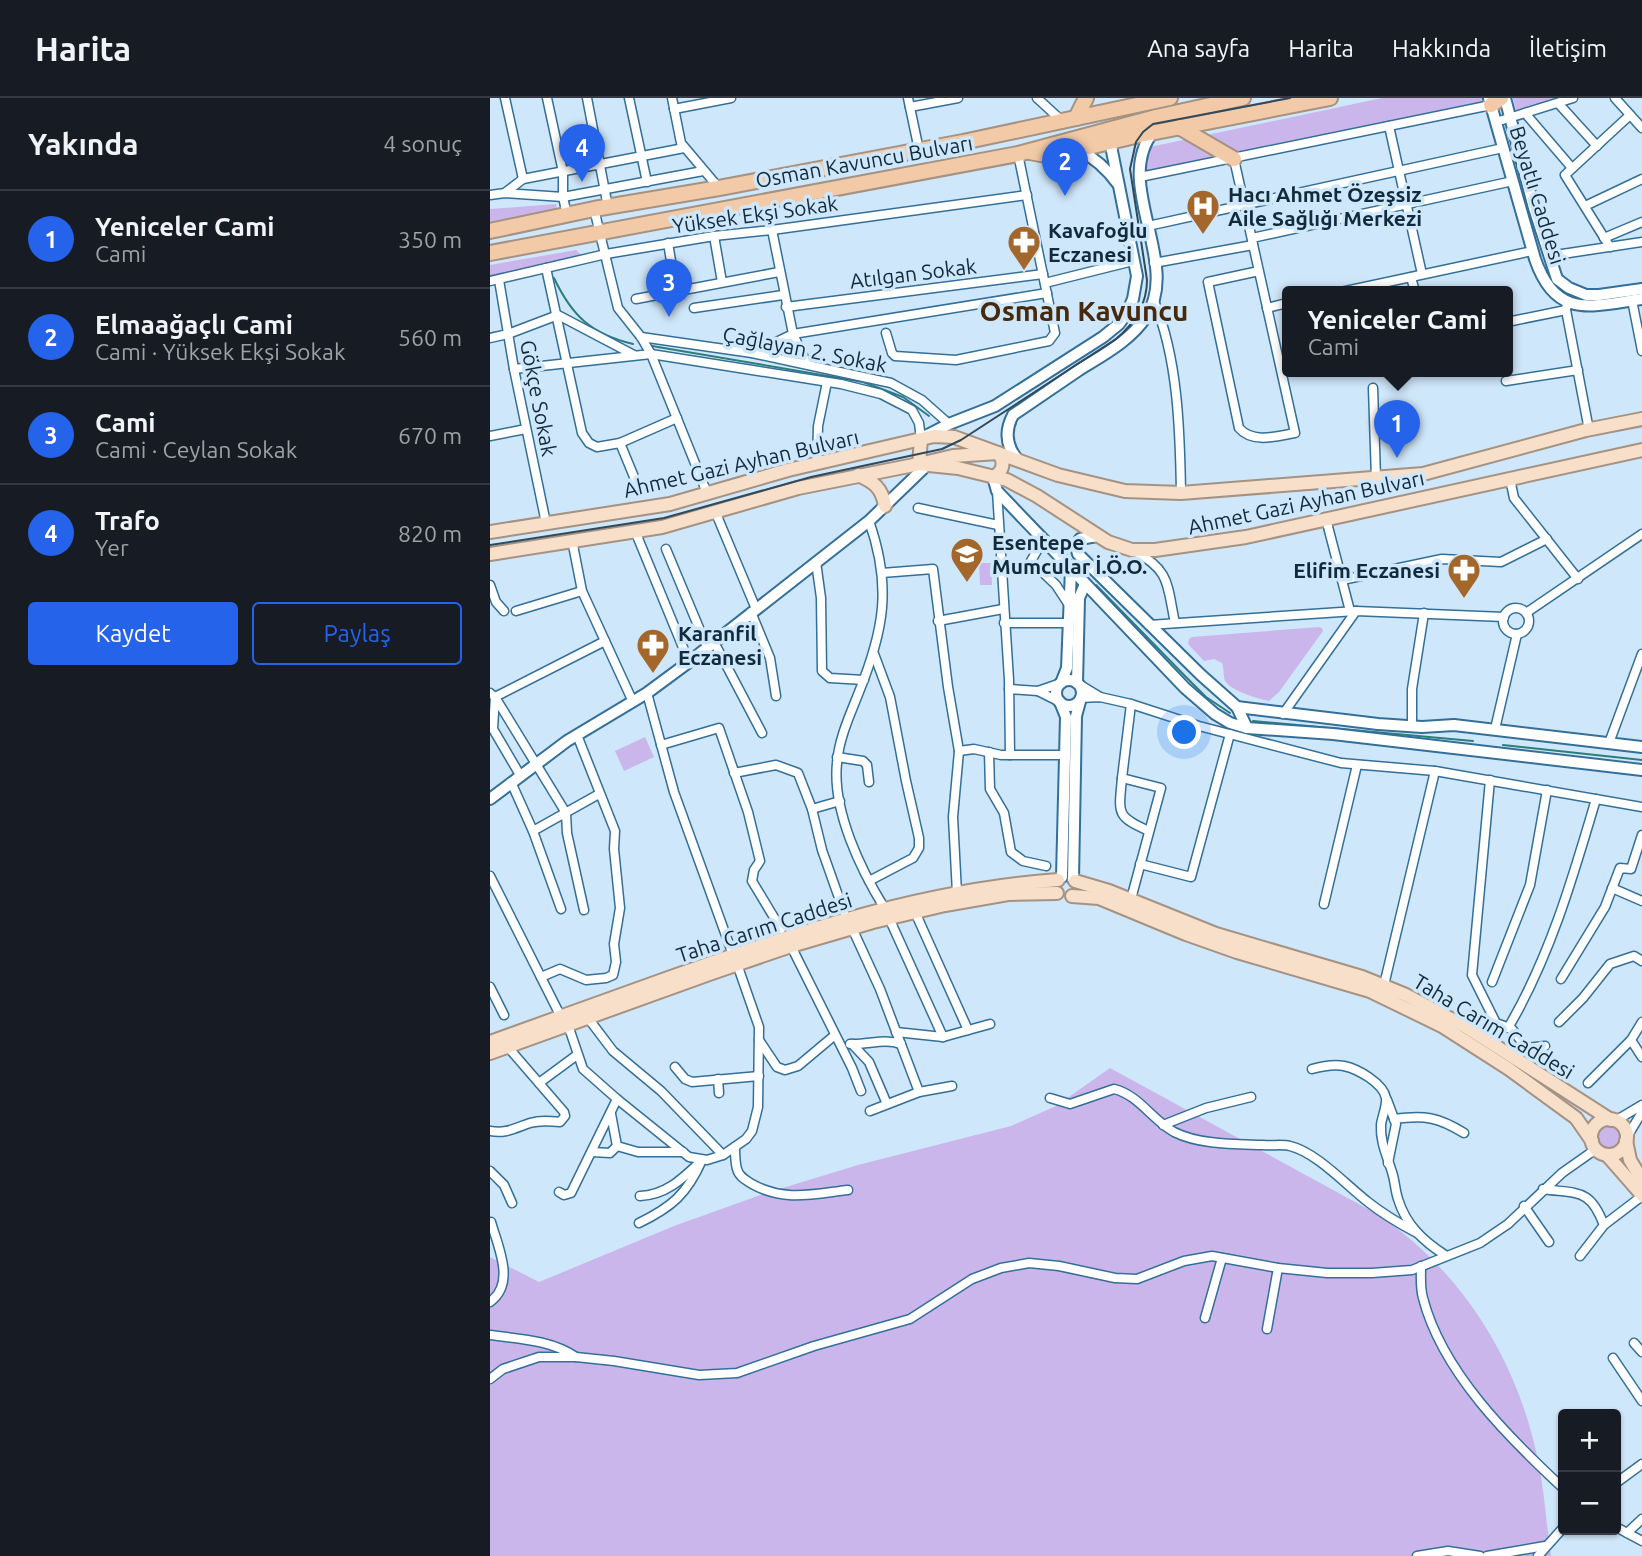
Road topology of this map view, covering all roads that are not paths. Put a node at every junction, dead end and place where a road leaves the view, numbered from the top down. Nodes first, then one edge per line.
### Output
1 (505, 98) edge
2 (547, 98) edge
3 (587, 98) edge
4 (629, 98) edge
5 (672, 98) edge
6 (731, 98) edge
7 (958, 98) edge
8 (1037, 98) edge
9 (1086, 98) edge
10 (1243, 98) edge
11 (1330, 98) edge
12 (1573, 98) edge
13 (1615, 98) edge
14 (1162, 99) edge
15 (1497, 100) edge
16 (909, 103) edge
17 (1558, 103) junction
18 (1109, 105) edge
19 (674, 109) junction
20 (1525, 113) junction
21 (1630, 115) junction
22 (1510, 117) junction
23 (1068, 119) junction
24 (1496, 122) junction
25 (1389, 126) junction
26 (1179, 127) junction
27 (1642, 128) edge
28 (1153, 132) junction
29 (1116, 134) junction
30 (1597, 146) junction
31 (684, 148) junction
32 (1503, 148) junction
33 (1079, 149) junction
34 (919, 150) junction
35 (1022, 153) junction
36 (642, 156) junction
37 (1234, 159) junction
38 (601, 164) junction
39 (702, 171) junction
40 (1399, 171) junction
41 (563, 172) junction
42 (1569, 172) junction
43 (1140, 177) junction
44 (523, 179) junction
45 (1642, 179) edge
46 (647, 181) junction
47 (1513, 181) junction
48 (1120, 187) junction
49 (719, 188) junction
50 (605, 189) junction
51 (505, 193) junction
52 (490, 195) edge
53 (1027, 195) junction
54 (563, 197) junction
55 (1406, 204) junction
56 (1244, 205) junction
57 (1585, 206) junction
58 (601, 208) junction
59 (567, 216) junction
60 (1642, 222) edge
61 (1148, 226) junction
62 (772, 230) junction
63 (490, 232) edge
64 (600, 233) junction
65 (714, 236) junction
66 (1604, 238) junction
67 (1252, 241) junction
68 (1642, 242) edge
69 (668, 243) junction
70 (1610, 247) junction
71 (1532, 251) junction
72 (490, 253) edge
73 (606, 254) junction
74 (1549, 256) junction
75 (1133, 261) junction
76 (1154, 263) junction
77 (546, 268) junction
78 (1259, 271) junction
79 (779, 272) junction
80 (1422, 274) junction
81 (1411, 277) junction
82 (1044, 278) junction
83 (494, 280) edge
84 (722, 282) junction
85 (1369, 286) edge
86 (1413, 286) edge
87 (1642, 289) edge
88 (676, 291) junction
89 (1047, 293) junction
90 (783, 295) junction
91 (636, 299) dead end
92 (1154, 300) junction
93 (1637, 300) edge
94 (1282, 304) edge
95 (1567, 306) junction
96 (786, 307) junction
97 (1267, 307) junction
98 (694, 308) dead end
99 (558, 315) junction
100 (1513, 320) edge
101 (886, 333) dead end
102 (508, 334) junction
103 (793, 334) junction
104 (641, 337) junction
105 (490, 338) edge
106 (1642, 351) edge
107 (650, 354) junction
108 (752, 354) junction
109 (636, 355) junction
110 (1282, 361) edge
111 (569, 363) junction
112 (807, 364) junction
113 (514, 369) junction
114 (1578, 370) junction
115 (1285, 377) edge
116 (1506, 381) dead end
117 (827, 382) junction
118 (1373, 388) dead end
119 (677, 418) junction
120 (1642, 419) edge
121 (950, 424) junction
122 (526, 429) junction
123 (1589, 430) junction
124 (490, 436) edge
125 (921, 439) junction
126 (620, 443) junction
127 (1642, 450) edge
128 (998, 453) junction
129 (1024, 463) junction
130 (817, 464) junction
131 (923, 464) junction
132 (857, 475) junction
133 (993, 477) junction
134 (1376, 478) junction
135 (1510, 479) junction
136 (639, 489) dead end
137 (997, 491) junction
138 (707, 493) junction
139 (1032, 493) junction
140 (1181, 493) junction
141 (888, 504) junction
142 (918, 508) dead end
143 (715, 511) junction
144 (1326, 519) junction
145 (869, 521) junction
146 (546, 523) junction
147 (999, 525) junction
148 (635, 531) junction
149 (490, 532) edge
150 (1642, 534) edge
151 (1097, 536) junction
152 (1547, 539) junction
153 (572, 540) junction
154 (1043, 540) junction
155 (666, 549) dead end
156 (1132, 550) junction
157 (490, 554) edge
158 (816, 562) junction
159 (1071, 569) junction
160 (882, 573) junction
161 (1578, 579) junction
162 (1342, 580) junction
163 (1085, 584) junction
164 (490, 585) edge
165 (582, 591) junction
166 (1069, 605) junction
167 (1003, 610) junction
168 (504, 611) dead end
169 (516, 611) dead end
170 (754, 611) junction
171 (1353, 611) junction
172 (1424, 613) junction
173 (1527, 613) junction
174 (1504, 617) junction
175 (938, 621) junction
176 (1004, 623) junction
177 (1069, 623) junction
178 (1175, 623) junction
179 (1149, 625) junction
180 (1517, 634) junction
181 (605, 640) junction
182 (710, 644) junction
183 (874, 654) junction
184 (1642, 654) edge
185 (689, 662) junction
186 (864, 680) junction
187 (1061, 683) junction
188 (1077, 683) junction
189 (1009, 689) junction
190 (1038, 691) junction
191 (647, 693) junction
192 (493, 695) edge
193 (776, 696) dead end
194 (1100, 697) junction
195 (1081, 698) junction
196 (633, 702) junction
197 (1060, 702) junction
198 (1131, 704) junction
199 (1237, 707) junction
200 (1283, 714) junction
201 (1412, 727) junction
202 (1247, 728) junction
203 (1495, 729) junction
204 (492, 730) edge
205 (762, 733) dead end
206 (576, 734) junction
207 (1230, 734) junction
208 (1250, 740) junction
209 (1609, 743) junction
210 (661, 745) junction
211 (1642, 747) edge
212 (959, 751) junction
213 (989, 752) junction
214 (1010, 755) junction
215 (1065, 755) junction
216 (837, 757) junction
217 (536, 764) junction
218 (1357, 765) junction
219 (1642, 770) edge
220 (1436, 771) junction
221 (734, 773) junction
222 (516, 778) junction
223 (1122, 778) junction
224 (1490, 780) junction
225 (869, 782) dead end
226 (1547, 790) junction
227 (599, 794) junction
228 (490, 799) edge
229 (1596, 799) junction
230 (840, 801) junction
231 (1642, 807) edge
232 (812, 809) junction
233 (566, 813) junction
234 (533, 831) junction
235 (1149, 831) junction
236 (1642, 835) edge
237 (1140, 864) junction
238 (1046, 866) dead end
239 (490, 876) edge
240 (869, 881) junction
241 (1065, 882) junction
242 (1612, 888) junction
243 (957, 892) junction
244 (1131, 899) junction
245 (1642, 901) edge
246 (1324, 904) dead end
247 (561, 909) dead end
248 (584, 910) dead end
249 (844, 912) dead end
250 (915, 912) junction
251 (887, 913) junction
252 (852, 928) junction
253 (781, 929) dead end
254 (791, 946) junction
255 (735, 960) junction
256 (1642, 961) edge
257 (541, 977) junction
258 (1561, 979) dead end
259 (1492, 982) dead end
260 (1384, 985) junction
261 (490, 987) edge
262 (504, 1015) dead end
263 (588, 1018) junction
264 (564, 1021) junction
265 (1559, 1022) dead end
266 (1642, 1022) edge
267 (990, 1024) dead end
268 (1508, 1028) junction
269 (968, 1030) junction
270 (896, 1032) junction
271 (943, 1037) junction
272 (836, 1038) junction
273 (759, 1040) junction
274 (1631, 1040) junction
275 (490, 1042) edge
276 (852, 1044) junction
277 (901, 1044) junction
278 (507, 1046) junction
279 (1545, 1046) dead end
280 (490, 1053) edge
281 (576, 1055) junction
282 (1642, 1057) edge
283 (675, 1067) dead end
284 (1312, 1069) dead end
285 (758, 1076) junction
286 (718, 1079) junction
287 (539, 1083) junction
288 (1588, 1083) dead end
289 (952, 1086) dead end
290 (861, 1091) dead end
291 (919, 1092) junction
292 (719, 1093) dead end
293 (1251, 1097) dead end
294 (1050, 1098) dead end
295 (617, 1099) junction
296 (1387, 1100) junction
297 (887, 1104) junction
298 (1642, 1105) edge
299 (870, 1111) dead end
300 (1642, 1112) edge
301 (611, 1114) junction
302 (1394, 1119) junction
303 (1613, 1120) junction
304 (1163, 1125) junction
305 (490, 1131) edge
306 (1464, 1133) dead end
307 (1626, 1139) junction
308 (617, 1146) junction
309 (735, 1147) junction
310 (1598, 1148) junction
311 (592, 1152) junction
312 (683, 1152) junction
313 (723, 1155) junction
314 (702, 1160) junction
315 (1388, 1163) junction
316 (490, 1171) edge
317 (1642, 1180) edge
318 (1543, 1189) junction
319 (848, 1190) dead end
320 (559, 1192) dead end
321 (640, 1196) dead end
322 (1642, 1196) edge
323 (512, 1203) dead end
324 (1524, 1206) junction
325 (491, 1222) edge
326 (639, 1223) dead end
327 (1604, 1225) junction
328 (1417, 1233) junction
329 (1549, 1242) dead end
330 (1446, 1255) junction
331 (1580, 1256) dead end
332 (1222, 1258) junction
333 (1421, 1266) junction
334 (1278, 1268) junction
335 (490, 1302) edge
336 (1205, 1318) dead end
337 (1267, 1329) dead end
338 (490, 1335) edge
339 (1634, 1343) dead end
340 (1642, 1352) edge
341 (576, 1357) junction
342 (1613, 1358) dead end
343 (490, 1379) edge
344 (1642, 1401) edge
345 (1642, 1464) edge
346 (1621, 1479) edge
347 (1558, 1483) edge
348 (1642, 1519) edge
349 (1621, 1530) edge
350 (1558, 1533) edge
351 (1627, 1533) junction
352 (1642, 1541) edge
353 (1545, 1546) junction
354 (1417, 1556) edge
355 (1480, 1556) edge
356 (1487, 1556) edge
357 (1538, 1556) edge

1 - 44 street
2 - 41 street
3 - 38 street
4 - 36 street
5 - 19 street
6 - 19 street
7 - 16 street
8 - 23 street
9 - 23 highway
10 - 29 highway, Osman Kavuncu Bulvarı
11 - 26 highway
12 - 17 street
13 - 21 street
14 - 18 highway, Osman Kavuncu Bulvarı
15 - 22 street, Beyatlı Caddesi
15 - 24 street, Beyatlı Caddesi
15 - 25 street
16 - 34 street
17 - 20 street
17 - 30 street
18 - 23 highway, Osman Kavuncu Bulvarı
18 - 29 highway
19 - 31 street
20 - 22 street
20 - 42 street
21 - 27 street
21 - 30 street
22 - 24 street
22 - 74 street, Beyatlı Caddesi
23 - 34 highway, Osman Kavuncu Bulvarı
24 - 32 street, Beyatlı Caddesi
25 - 37 street
25 - 40 street
26 - 28 highway
26 - 37 highway
28 - 29 highway
28 - 43 street
29 - 33 highway
29 - 35 highway, Osman Kavuncu Bulvarı
29 - 48 street
30 - 42 street
31 - 36 street
31 - 39 street
32 - 40 street
32 - 47 street, Beyatlı Caddesi
33 - 35 highway
33 - 48 street
34 - 49 highway, Osman Kavuncu Bulvarı
35 - 53 street
35 - 64 highway, Osman Kavuncu Bulvarı
36 - 38 street
36 - 46 street
37 - 43 street
37 - 56 street
38 - 41 street
38 - 50 street
39 - 46 street
39 - 49 street
40 - 55 street
40 - 56 street
41 - 44 street
41 - 54 street
42 - 57 street
43 - 61 street
44 - 51 street
45 - 57 street
46 - 50 street
47 - 55 street
47 - 71 street, Beyatlı Caddesi
48 - 75 street
49 - 58 highway, Osman Kavuncu Bulvarı
50 - 54 street
50 - 58 street
51 - 52 street
51 - 54 street
53 - 62 street, Yüksek Ekşi Sokak
53 - 82 street
54 - 59 street
55 - 67 street
55 - 80 street
56 - 61 street
56 - 67 street
57 - 66 street
58 - 59 highway, Osman Kavuncu Bulvarı
58 - 64 street
59 - 63 highway, Osman Kavuncu Bulvarı
60 - 66 street
61 - 76 street
62 - 65 street, Yüksek Ekşi Sokak
62 - 79 street
64 - 72 highway, Osman Kavuncu Bulvarı
64 - 73 street
65 - 69 street, Yüksek Ekşi Sokak
65 - 84 street
66 - 70 street
67 - 76 street
67 - 78 street
68 - 70 street
69 - 73 street, Yüksek Ekşi Sokak
69 - 88 street
70 - 74 street
71 - 80 street
71 - 95 street, Beyatlı Caddesi
73 - 77 street, Yüksek Ekşi Sokak
73 - 104 street
74 - 87 street, Beyatlı Caddesi
75 - 82 street, Atılgan Sokak
75 - 121 street
76 - 92 street
77 - 83 street, Yüksek Ekşi Sokak
77 - 99 street
78 - 97 street
78 - 115 street
79 - 84 street
79 - 90 street
80 - 81 street
81 - 85 street
81 - 86 street
82 - 89 street
82 - 96 street, Atılgan Sokak
83 - 102 street, Gökçe Sokak
84 - 88 street
88 - 91 street
89 - 101 street
89 - 103 street
90 - 96 street
90 - 98 street
92 - 129 street
92 - 140 street
93 - 95 street
93 - 106 street
94 - 97 street
95 - 100 street
95 - 114 street
96 - 103 street
97 - 110 street
99 - 102 street
99 - 109 street
99 - 111 street
102 - 105 street
102 - 113 street, Gökçe Sokak
103 - 108 street
103 - 112 street
104 - 107 street
104 - 108 street, Çağlayan 2. Sokak
107 - 109 street, Çağlayan 2. Sokak
107 - 117 street, Çağlayan 2. Sokak
107 - 119 street
108 - 112 street, Çağlayan 2. Sokak
109 - 111 street, Çağlayan 2. Sokak
111 - 113 street, Çağlayan 2. Sokak
111 - 126 street
112 - 121 street, Çağlayan 2. Sokak
113 - 122 street, Gökçe Sokak
114 - 116 street
114 - 123 street
117 - 125 street, Çağlayan 2. Sokak
117 - 130 street
118 - 134 street
119 - 126 street
119 - 138 street
120 - 123 main road, Ahmet Gazi Ayhan Bulvarı
121 - 125 street
122 - 124 street
122 - 146 street, Gökçe Sokak
123 - 134 main road, Ahmet Gazi Ayhan Bulvarı
125 - 128 main road, Ahmet Gazi Ayhan Bulvarı
125 - 130 main road, Ahmet Gazi Ayhan Bulvarı
125 - 131 main road
126 - 136 street
127 - 135 main road, Ahmet Gazi Ayhan Bulvarı
128 - 129 main road, Ahmet Gazi Ayhan Bulvarı
128 - 131 main road
128 - 133 main road
129 - 139 main road
129 - 140 main road, Ahmet Gazi Ayhan Bulvarı
130 - 138 main road, Ahmet Gazi Ayhan Bulvarı
131 - 132 main road, Ahmet Gazi Ayhan Bulvarı
131 - 133 main road, Ahmet Gazi Ayhan Bulvarı
131 - 141 street
132 - 141 main road
132 - 143 main road, Ahmet Gazi Ayhan Bulvarı
133 - 137 street
133 - 139 main road, Ahmet Gazi Ayhan Bulvarı
134 - 140 main road, Ahmet Gazi Ayhan Bulvarı
135 - 144 main road, Ahmet Gazi Ayhan Bulvarı
135 - 152 street
137 - 147 street
137 - 154 street
138 - 146 main road, Ahmet Gazi Ayhan Bulvarı
139 - 151 main road, Ahmet Gazi Ayhan Bulvarı
141 - 145 street
142 - 147 street
143 - 148 main road, Ahmet Gazi Ayhan Bulvarı
143 - 170 street
144 - 156 main road, Ahmet Gazi Ayhan Bulvarı
144 - 162 street
145 - 158 street
145 - 160 street
146 - 149 main road, Ahmet Gazi Ayhan Bulvarı
147 - 167 street
148 - 153 main road, Ahmet Gazi Ayhan Bulvarı
148 - 185 street
150 - 161 street
151 - 156 main road, Ahmet Gazi Ayhan Bulvarı
151 - 179 street
152 - 161 street
152 - 162 street
153 - 157 main road, Ahmet Gazi Ayhan Bulvarı
153 - 165 street
154 - 159 street
154 - 166 street
155 - 182 street
156 - 178 street
158 - 170 street
158 - 186 street
159 - 163 street
159 - 166 street
160 - 175 street
160 - 183 street
161 - 173 street
162 - 171 street
163 - 188 street
163 - 202 street
164 - 168 street
165 - 169 street
165 - 181 street
166 - 177 street
167 - 175 street
167 - 176 street
170 - 182 street
170 - 193 street
171 - 172 street
171 - 178 street
171 - 200 street
172 - 174 street
172 - 201 street
173 - 174 street
173 - 180 street
174 - 180 street
175 - 212 street
176 - 177 street
176 - 189 street
177 - 187 street
178 - 179 street
179 - 199 street
180 - 203 street
181 - 192 street
181 - 196 street
182 - 185 street
182 - 205 street
183 - 186 street
183 - 240 street
184 - 209 street
185 - 191 street
186 - 216 street
187 - 188 street
187 - 190 street
187 - 197 street
188 - 194 street
188 - 195 street
189 - 190 street
189 - 214 street
190 - 197 street
191 - 196 street
191 - 210 street
192 - 204 street
192 - 217 street
194 - 195 street
194 - 198 street
195 - 197 street
195 - 241 street
196 - 206 street
197 - 215 street
198 - 207 street
198 - 223 street
199 - 200 street
199 - 202 street
200 - 201 street
201 - 203 street
202 - 208 street
202 - 219 street
203 - 209 street
204 - 222 street
206 - 217 street
206 - 227 street
207 - 208 street
207 - 237 street
208 - 218 street
209 - 211 street
210 - 221 street
210 - 255 street
212 - 213 street
212 - 243 street
213 - 214 street
213 - 238 street
214 - 215 street
215 - 241 street
216 - 225 street
216 - 230 street
217 - 222 street
217 - 233 street
218 - 220 street
218 - 246 street
220 - 224 street
220 - 260 street
221 - 232 street
221 - 253 street
222 - 228 street
222 - 234 street
223 - 235 street
223 - 235 street
224 - 226 street
224 - 268 street
226 - 229 street
226 - 259 street
227 - 233 street
227 - 257 street
229 - 231 street
229 - 268 street
230 - 232 street
230 - 240 street
232 - 249 street
233 - 234 street
233 - 248 street
234 - 247 street
235 - 237 street
236 - 242 street
237 - 244 street
239 - 257 street
240 - 251 street
241 - 243 main road, Taha Carım Caddesi
241 - 244 main road, Taha Carım Caddesi
241 - 250 main road, Taha Carım Caddesi
241 - 310 main road, Taha Carım Caddesi
242 - 245 street
242 - 258 street
243 - 251 main road, Taha Carım Caddesi
244 - 260 main road, Taha Carım Caddesi
250 - 251 main road, Taha Carım Caddesi
250 - 269 street
251 - 252 main road, Taha Carım Caddesi
251 - 255 main road, Taha Carım Caddesi
251 - 271 street
252 - 254 main road, Taha Carım Caddesi
252 - 270 street
254 - 255 main road, Taha Carım Caddesi
254 - 272 street
255 - 263 main road, Taha Carım Caddesi
255 - 264 main road, Taha Carım Caddesi
255 - 273 street
256 - 265 street
257 - 264 street
260 - 303 main road, Taha Carım Caddesi
261 - 262 street
263 - 264 main road, Taha Carım Caddesi
263 - 313 street
264 - 275 main road, Taha Carım Caddesi
264 - 278 main road, Taha Carım Caddesi
264 - 281 street
266 - 274 street
267 - 269 street
268 - 279 street
269 - 271 street
270 - 271 street
270 - 277 street
272 - 273 street
272 - 276 street
272 - 290 street
273 - 285 street
274 - 282 street
274 - 288 street
276 - 277 street
276 - 297 street
277 - 291 street
278 - 280 main road, Taha Carım Caddesi
278 - 287 street
281 - 287 street
281 - 295 street
283 - 286 street
284 - 296 street
285 - 286 street
285 - 309 street
286 - 292 street
287 - 305 street
289 - 291 street
291 - 297 street
293 - 304 street
294 - 304 street
295 - 301 street
295 - 312 street
296 - 302 street
296 - 315 street
297 - 299 street
298 - 303 street
300 - 307 street
301 - 308 street
301 - 311 street
302 - 306 street
302 - 315 street
303 - 307 main road
303 - 310 main road
304 - 328 street
307 - 310 main road
307 - 317 main road
308 - 311 street
308 - 312 street
309 - 313 street
309 - 319 street
310 - 318 street
310 - 322 main road, Taha Carım Caddesi
311 - 320 street
312 - 314 street
313 - 314 street
314 - 321 street
314 - 326 street
315 - 328 street
316 - 323 street
318 - 324 street
318 - 327 street
322 - 327 street
324 - 329 street
324 - 330 street
325 - 335 street
327 - 331 street
328 - 330 street
330 - 333 street
332 - 334 street
332 - 336 street
332 - 341 street
333 - 334 street
333 - 347 street
334 - 337 street
338 - 341 street
339 - 340 street
341 - 343 street
342 - 344 street
345 - 346 street
348 - 351 street
349 - 351 street
350 - 353 street
351 - 352 street
353 - 356 street
353 - 357 street
354 - 355 street

